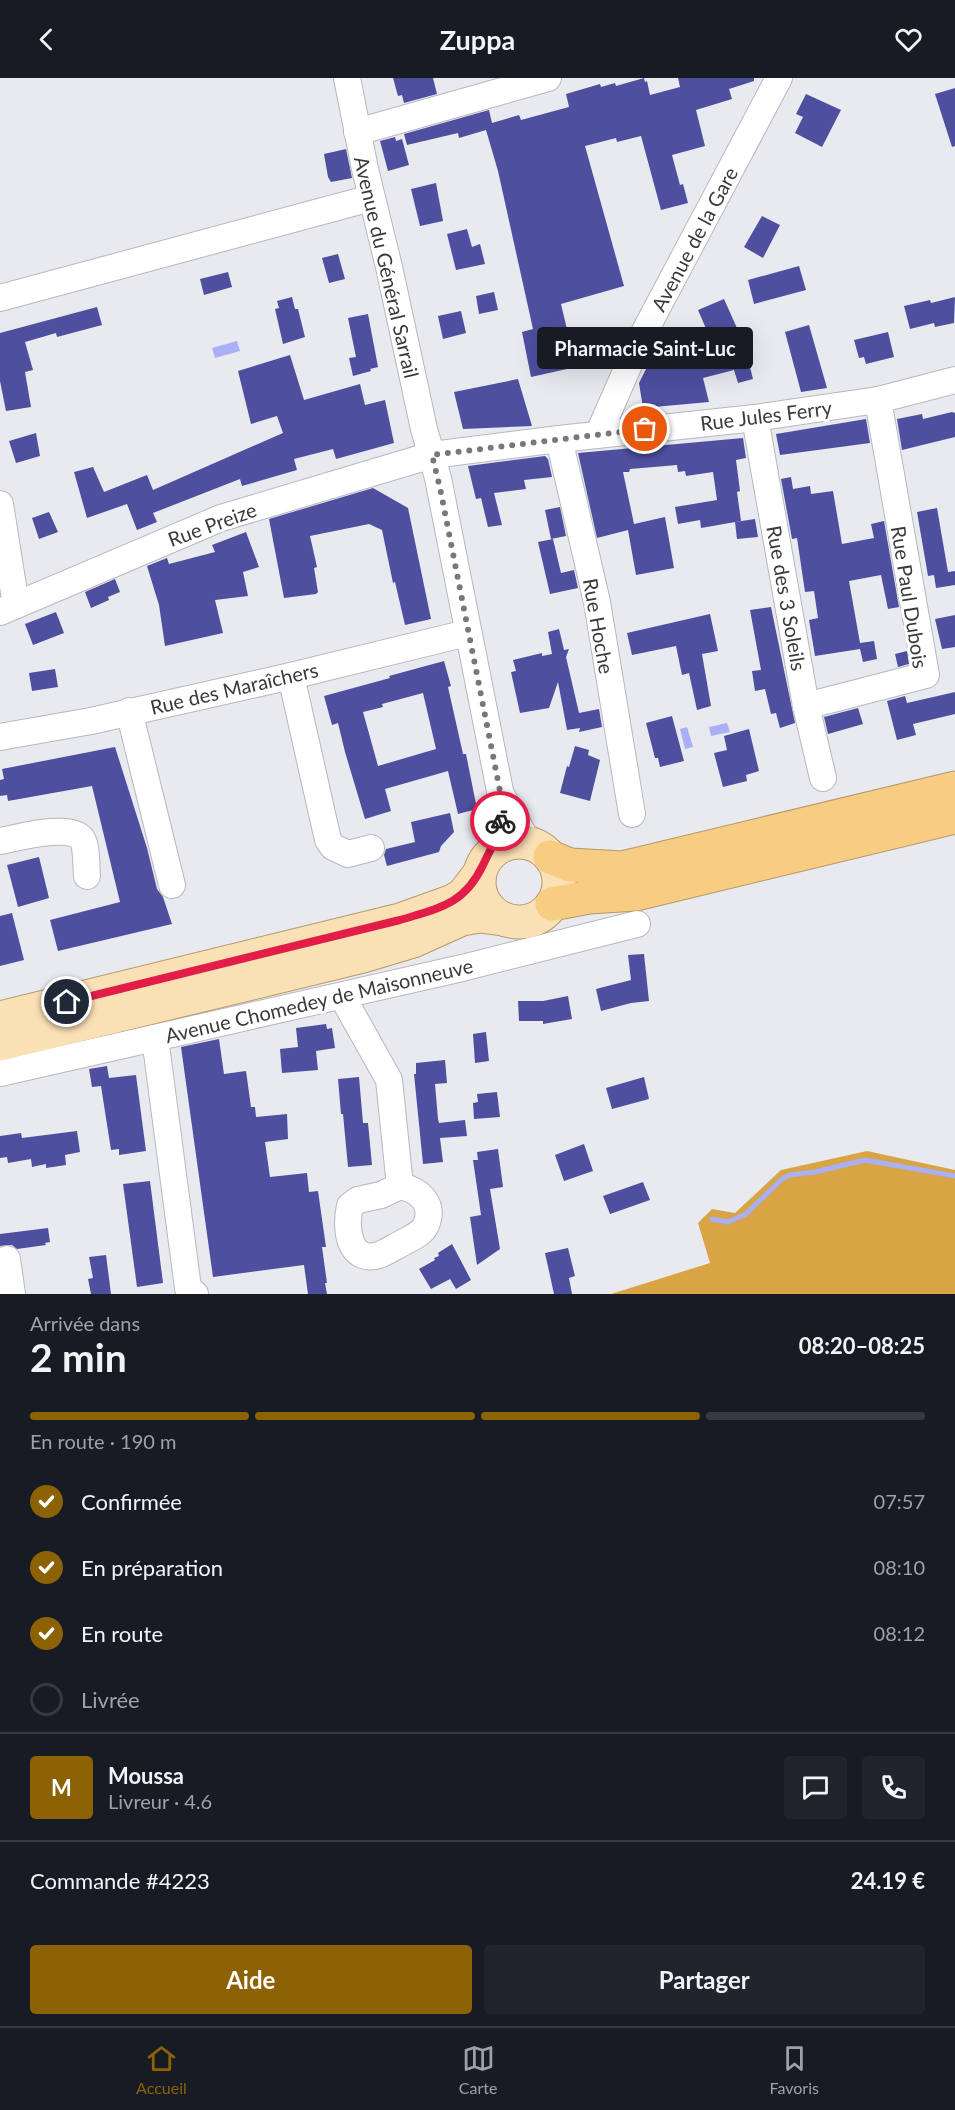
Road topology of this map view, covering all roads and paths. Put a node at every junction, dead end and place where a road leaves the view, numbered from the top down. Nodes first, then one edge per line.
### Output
1 (347, 78) edge
2 (548, 78) edge
3 (779, 78) edge
4 (357, 132) junction
5 (371, 198) junction
6 (0, 298) edge
7 (955, 380) edge
8 (878, 400) junction
9 (755, 418) junction
10 (598, 435) junction
11 (559, 439) junction
12 (432, 455) junction
13 (0, 504) edge
14 (8, 609) edge
15 (467, 633) junction
16 (291, 676) junction
17 (806, 706) junction
18 (129, 711) junction
19 (0, 737) edge
20 (823, 778) dead end
21 (955, 788) edge
22 (500, 791) junction
23 (632, 814) dead end
24 (955, 817) edge
25 (0, 841) edge
26 (371, 848) dead end
27 (539, 850) junction
28 (484, 865) junction
29 (87, 876) dead end
30 (171, 885) dead end
31 (552, 904) junction
32 (502, 920) junction
33 (637, 924) dead end
34 (342, 996) junction
35 (0, 1018) edge
36 (155, 1038) junction
37 (0, 1044) edge
38 (0, 1074) edge
39 (400, 1186) dead end
40 (7, 1259) dead end
41 (12, 1294) edge
42 (195, 1294) edge

1 - 4 street, Avenue du Général Sarrail
2 - 4 street
3 - 10 street, Avenue de la Gare
4 - 5 street, Avenue du Général Sarrail
5 - 6 street
5 - 12 street, Avenue du Général Sarrail
7 - 8 street, Rue Jules Ferry
8 - 9 street, Rue Jules Ferry
8 - 17 street, Rue Paul Dubois
9 - 10 street, Rue Jules Ferry
9 - 17 street, Rue des 3 Soleils
10 - 11 street, Rue Jules Ferry
11 - 12 street, Rue Jules Ferry
11 - 23 street, Rue Hoche
12 - 14 street, Rue Preize
12 - 15 street, Avenue du Général Sarrail
13 - 14 street
15 - 16 street, Rue des Maraîchers
15 - 22 street, Avenue du Général Sarrail
16 - 18 street, Rue des Maraîchers
16 - 26 street
17 - 20 street, Rue des 3 Soleils
18 - 19 street, Rue des Maraîchers
18 - 30 street
21 - 27 highway
22 - 27 street
22 - 28 street
24 - 31 highway
25 - 29 street
27 - 28 main road
27 - 31 main road
28 - 32 main road
28 - 35 main road
31 - 32 main road
32 - 37 main road, Avenue Chomedey de Maisonneuve
33 - 34 street, Avenue Chomedey de Maisonneuve
34 - 36 street, Avenue Chomedey de Maisonneuve
34 - 39 street
36 - 38 street, Avenue Chomedey de Maisonneuve
36 - 42 street
40 - 41 street

